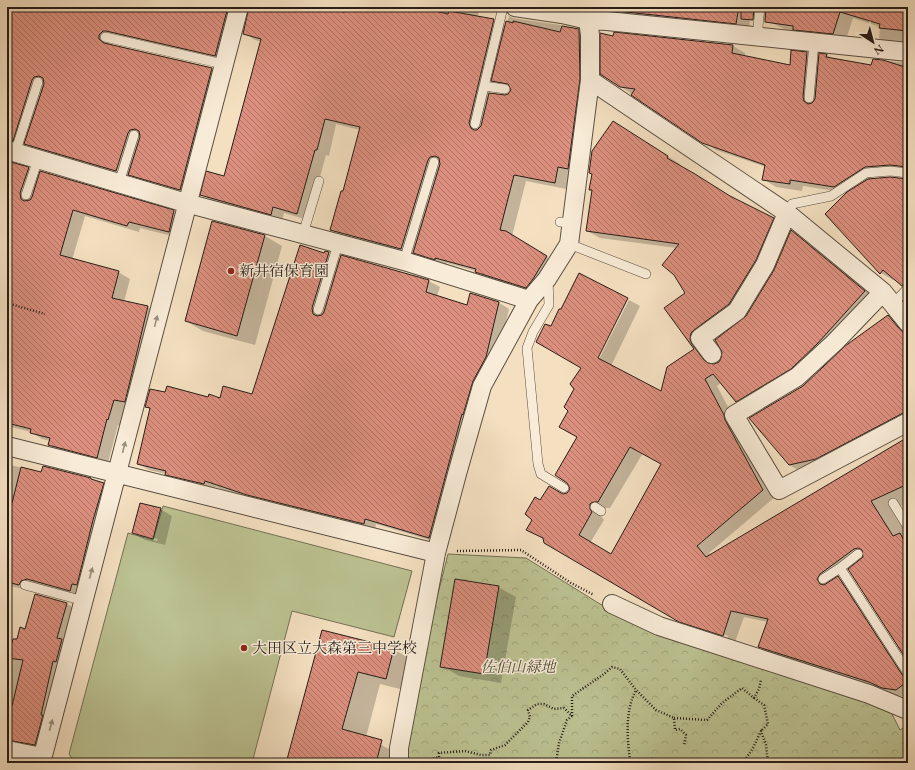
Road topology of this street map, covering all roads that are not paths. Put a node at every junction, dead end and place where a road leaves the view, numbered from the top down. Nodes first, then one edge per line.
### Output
1 (239, 7) edge
2 (503, 7) edge
3 (515, 7) edge
4 (760, 7) edge
5 (587, 11) edge
6 (757, 36) junction
7 (104, 37) dead end
8 (814, 43) junction
9 (908, 52) edge
10 (223, 64) junction
11 (590, 80) junction
12 (38, 82) dead end
13 (484, 86) junction
14 (505, 89) dead end
15 (808, 98) dead end
16 (475, 124) dead end
17 (134, 135) dead end
18 (11, 151) edge
19 (38, 160) junction
20 (434, 162) dead end
21 (908, 173) edge
22 (319, 181) dead end
23 (119, 183) junction
24 (26, 195) dead end
25 (186, 203) junction
26 (787, 213) junction
27 (303, 234) junction
28 (338, 244) junction
29 (569, 244) junction
30 (404, 261) junction
31 (646, 274) dead end
32 (548, 279) junction
33 (908, 288) edge
34 (888, 298) junction
35 (529, 300) junction
36 (318, 310) dead end
37 (908, 323) edge
38 (712, 354) dead end
39 (908, 422) edge
40 (7, 446) edge
41 (117, 474) junction
42 (564, 488) dead end
43 (893, 503) dead end
44 (908, 527) edge
45 (436, 553) junction
46 (858, 554) dead end
47 (840, 568) junction
48 (823, 579) dead end
49 (25, 585) dead end
50 (84, 601) junction
51 (612, 604) road end
52 (908, 673) edge
53 (907, 712) edge
54 (7, 750) edge
55 (42, 760) edge
56 (399, 763) edge

1 - 10 street
2 - 13 lane
3 - 5 street
4 - 6 lane
5 - 6 street
5 - 11 street
6 - 8 street
7 - 10 lane
8 - 9 street
8 - 15 lane
10 - 25 street
11 - 26 street
11 - 29 street
12 - 18 lane
13 - 14 lane
13 - 16 lane
17 - 23 lane
18 - 19 street
19 - 23 street
19 - 24 lane
20 - 30 lane
21 - 26 lane
22 - 27 lane
23 - 25 street
25 - 27 street
41 -> 25 street
26 - 34 street
26 - 38 street
27 - 28 street
28 - 30 street
28 - 36 lane
29 - 31 lane
29 - 32 street
30 - 35 street
32 - 35 street
32 - 42 lane
33 - 34 lane
34 - 37 street
34 - 39 street
35 - 45 street
40 - 41 street
41 - 45 street
50 -> 41 street
43 - 44 lane
45 - 56 street
46 - 47 lane
47 - 48 lane
47 - 52 lane
49 - 50 lane
55 -> 50 street
51 - 53 street
54 - 55 street

